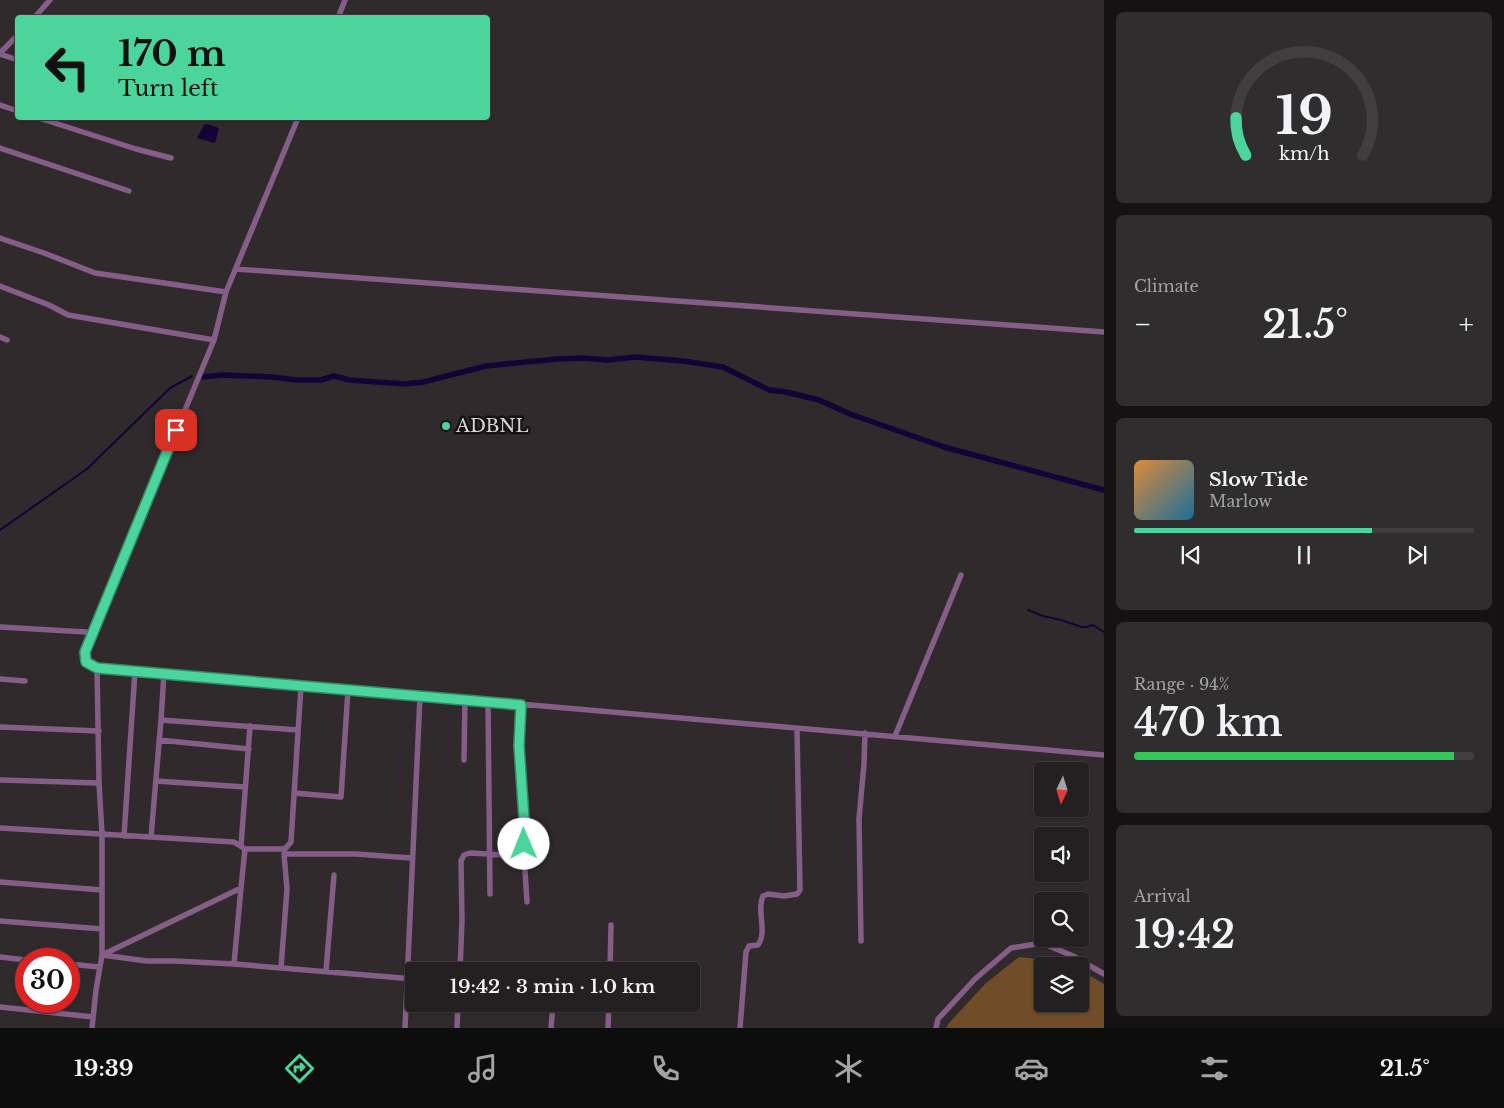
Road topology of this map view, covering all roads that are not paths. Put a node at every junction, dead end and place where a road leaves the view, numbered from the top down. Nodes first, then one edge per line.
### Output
1 (50, 0) edge
2 (345, 0) edge
3 (37, 15) edge
4 (339, 15) edge
5 (15, 38) edge
6 (0, 54) edge
7 (15, 59) edge
8 (0, 105) edge
9 (15, 110) edge
10 (45, 120) edge
11 (297, 120) edge
12 (0, 148) edge
13 (171, 158) dead end
14 (129, 191) dead end
15 (0, 238) edge
16 (236, 269) junction
17 (0, 286) edge
18 (226, 292) junction
19 (1104, 332) edge
20 (0, 337) edge
21 (7, 340) dead end
22 (214, 340) junction
23 (961, 575) dead end
24 (0, 627) edge
25 (92, 635) junction
26 (97, 668) junction
27 (135, 671) junction
28 (164, 673) junction
29 (0, 679) edge
30 (25, 681) dead end
31 (301, 686) junction
32 (348, 690) junction
33 (420, 696) junction
34 (465, 700) junction
35 (488, 702) junction
36 (521, 705) junction
37 (161, 720) junction
38 (250, 726) junction
39 (0, 727) edge
40 (797, 729) junction
41 (298, 730) junction
42 (99, 731) junction
43 (865, 733) junction
44 (894, 736) junction
45 (159, 740) junction
46 (249, 749) junction
47 (1104, 755) edge
48 (464, 760) dead end
49 (0, 780) edge
50 (156, 781) junction
51 (99, 784) junction
52 (245, 787) junction
53 (294, 793) junction
54 (0, 828) edge
55 (102, 834) junction
56 (124, 836) junction
57 (151, 837) junction
58 (243, 848) junction
59 (285, 851) junction
60 (490, 854) junction
61 (524, 856) junction
62 (412, 858) junction
63 (334, 875) dead end
64 (0, 882) edge
65 (241, 888) junction
66 (102, 890) junction
67 (490, 894) dead end
68 (527, 902) dead end
69 (0, 921) edge
70 (611, 925) dead end
71 (102, 929) junction
72 (861, 941) dead end
73 (102, 955) junction
74 (0, 957) edge
75 (15, 959) edge
76 (411, 962) edge
77 (460, 962) edge
78 (610, 962) edge
79 (234, 964) junction
80 (80, 965) edge
81 (99, 967) junction
82 (281, 968) junction
83 (326, 971) junction
84 (1104, 974) edge
85 (405, 978) edge
86 (0, 1007) edge
87 (407, 1012) edge
88 (458, 1012) edge
89 (552, 1012) edge
90 (609, 1012) edge
91 (93, 1017) junction
92 (92, 1028) edge
93 (405, 1028) edge
94 (457, 1028) edge
95 (551, 1028) edge
96 (608, 1028) edge
97 (740, 1028) edge
98 (936, 1028) edge

1 - 3 street
2 - 4 street
5 - 6 street
6 - 7 street
8 - 9 street
10 - 13 street
11 - 16 street
12 - 14 street
15 - 18 street
16 - 18 street
16 - 19 street
17 - 22 street
18 - 22 street
20 - 21 street
22 - 25 street
23 - 44 street
24 - 25 street
25 - 26 street
26 - 27 street
26 - 42 street
27 - 28 street
27 - 56 street
28 - 31 street
28 - 37 street
29 - 30 street
31 - 32 street
31 - 41 street
32 - 33 street
32 - 53 street
33 - 34 street
33 - 62 street
34 - 35 street
34 - 48 street
35 - 36 street
35 - 60 street
36 - 40 street
36 - 61 street
37 - 38 street
37 - 45 street
38 - 41 street
38 - 46 street
39 - 42 street
40 - 43 street
40 - 97 street
41 - 53 street
42 - 51 street
43 - 44 street
43 - 72 street
44 - 47 street
45 - 46 street
45 - 50 street
46 - 52 street
49 - 51 street
50 - 52 street
50 - 57 street
51 - 55 street
52 - 58 street
53 - 59 street
54 - 55 street
55 - 56 street
55 - 66 street
56 - 57 street
57 - 58 street
58 - 59 street
58 - 65 street
59 - 62 street
59 - 82 street
60 - 61 street
60 - 67 street
60 - 77 street
61 - 68 street
62 - 76 street
63 - 83 street
64 - 66 street
65 - 73 street
65 - 79 street
66 - 71 street
69 - 71 street
70 - 78 street
71 - 73 street
73 - 79 street
73 - 81 street
74 - 75 street
79 - 82 street
80 - 81 street
81 - 91 street
82 - 83 street
83 - 85 street
84 - 98 street
86 - 91 street
87 - 93 street
88 - 94 street
89 - 95 street
90 - 96 street
91 - 92 street

